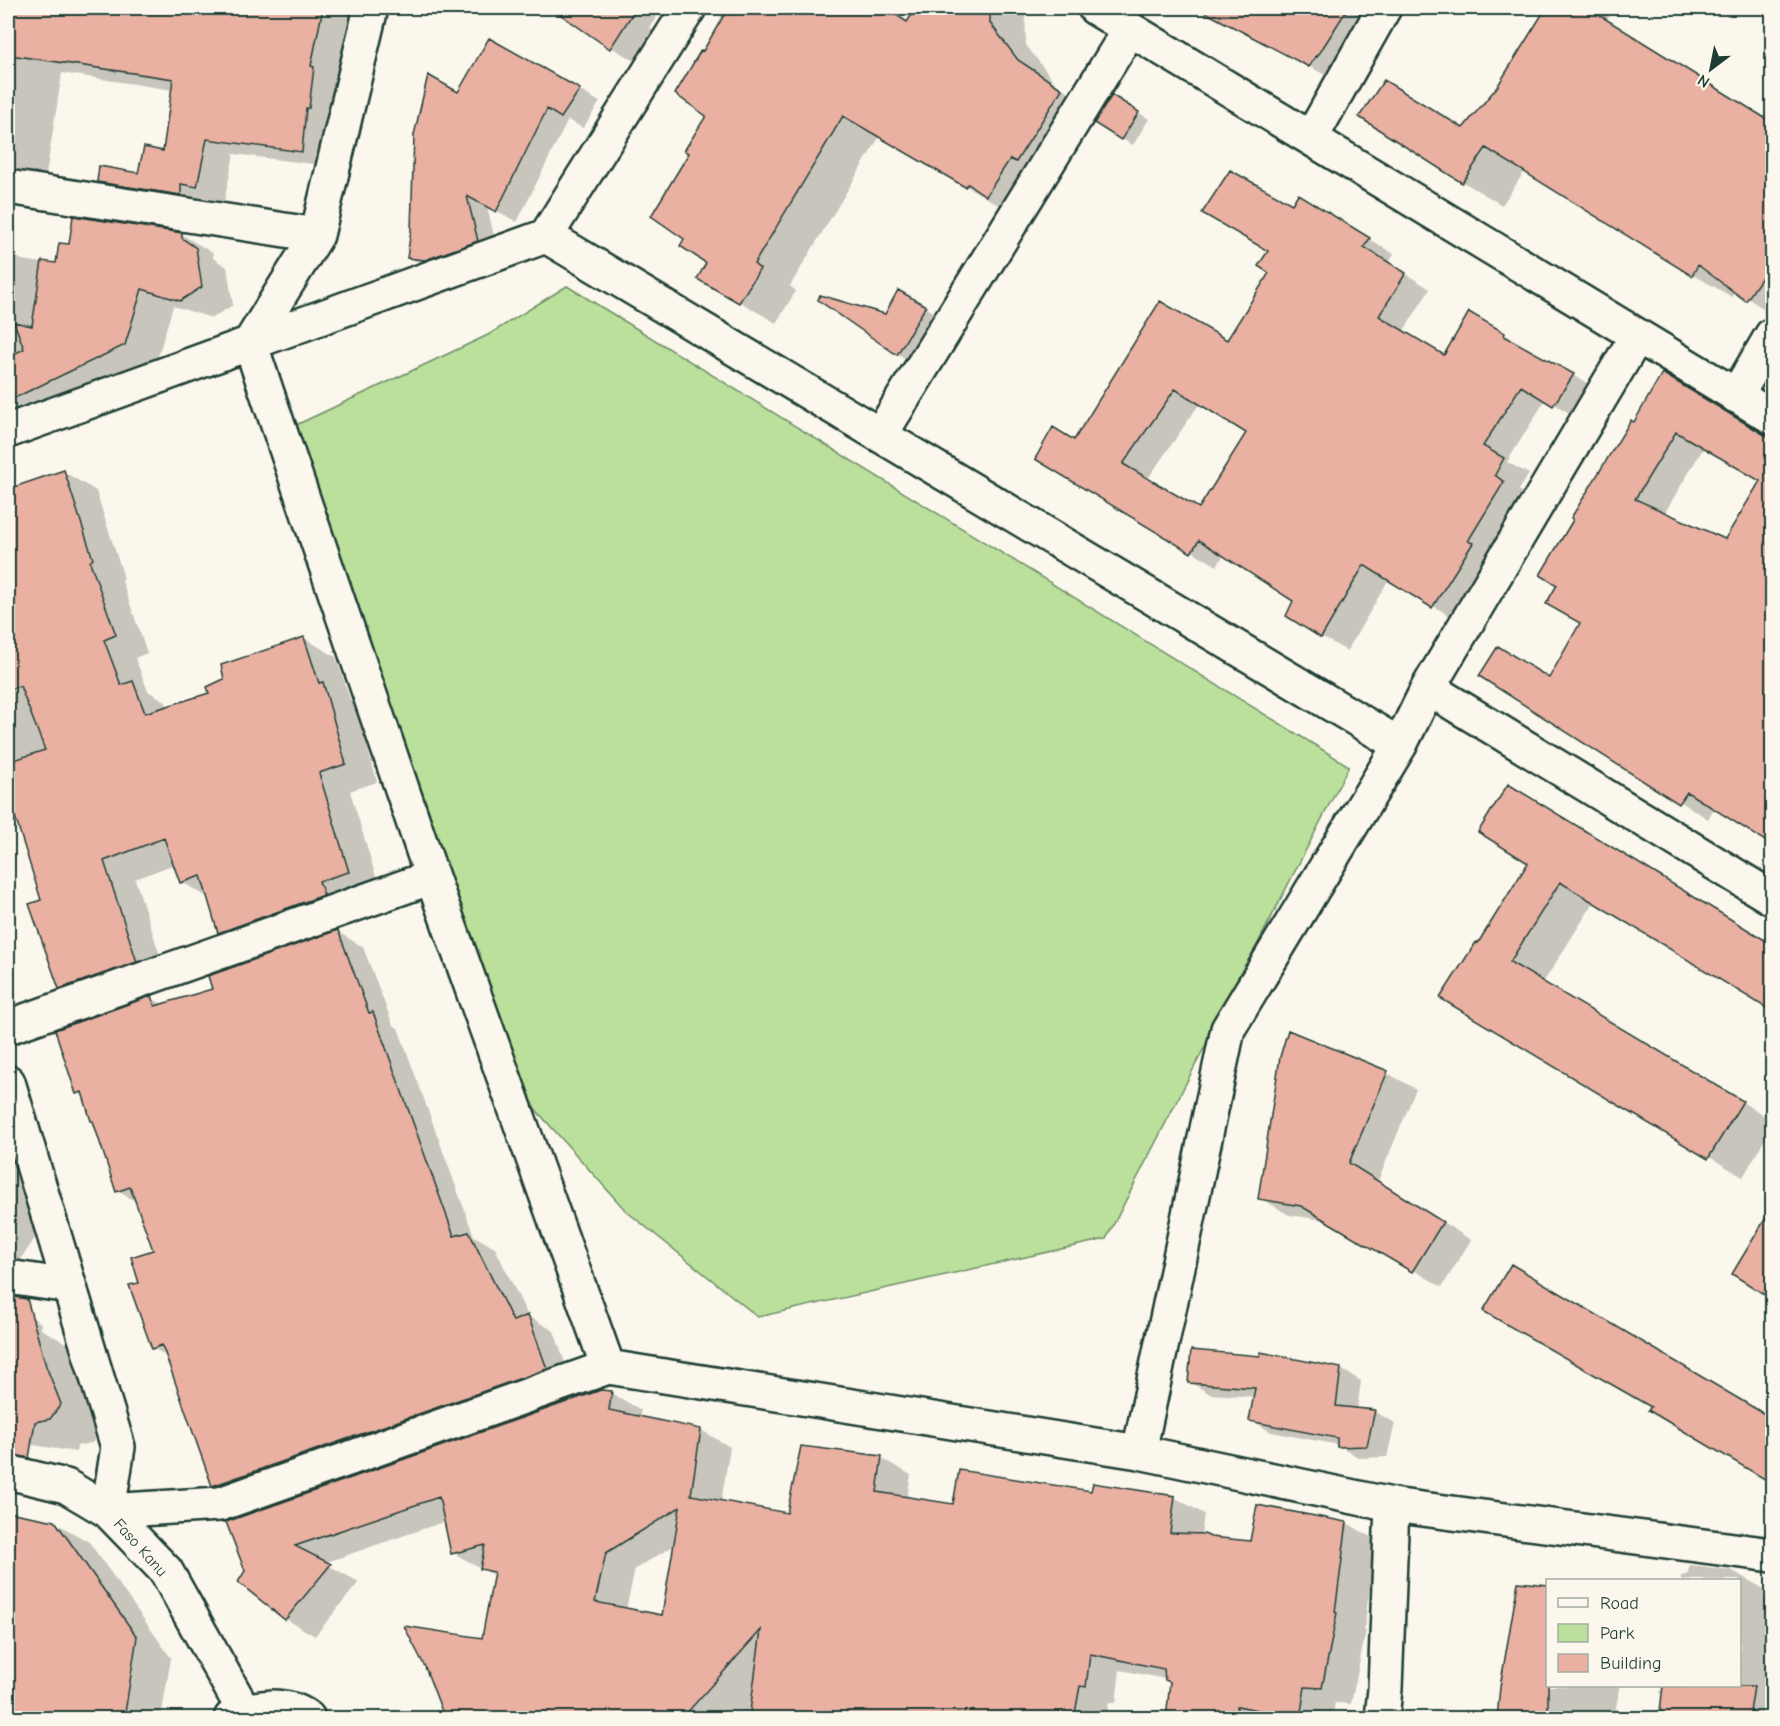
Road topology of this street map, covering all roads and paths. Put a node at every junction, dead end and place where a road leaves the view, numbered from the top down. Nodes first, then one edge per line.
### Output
1 (371, 8) edge
2 (689, 8) edge
3 (1095, 8) edge
4 (1384, 8) edge
5 (1130, 29) junction
6 (1311, 138) junction
7 (8, 187) edge
8 (317, 235) junction
9 (546, 236) junction
10 (1773, 335) edge
11 (1637, 336) junction
12 (250, 344) junction
13 (1736, 396) junction
14 (1773, 417) edge
15 (8, 431) edge
16 (881, 434) junction
17 (1428, 688) junction
18 (1400, 744) junction
19 (432, 878) junction
20 (1773, 898) edge
21 (8, 1027) edge
22 (8, 1082) edge
23 (8, 1277) edge
24 (69, 1286) junction
25 (608, 1367) junction
26 (1139, 1452) junction
27 (8, 1472) edge
28 (1392, 1505) junction
29 (108, 1510) junction
30 (1773, 1555) edge
31 (237, 1715) edge
32 (308, 1719) edge
33 (1382, 1719) edge

1 - 8 street
2 - 9 street
3 - 5 street
4 - 6 street
5 - 6 street
5 - 16 street
6 - 11 street
7 - 8 street
8 - 12 street
9 - 12 street
9 - 16 street
10 - 13 street
11 - 13 street
11 - 17 street
12 - 15 street
12 - 19 street
13 - 14 street
16 - 18 street
17 - 18 street
17 - 20 street
18 - 26 street
19 - 21 street
19 - 25 street
22 - 24 street
23 - 24 street
24 - 29 street
25 - 26 street
25 - 29 street
26 - 28 street
27 - 29 street, Faso Kanu
28 - 30 street
28 - 33 street
29 - 31 street, Faso Kanu
31 - 32 street

